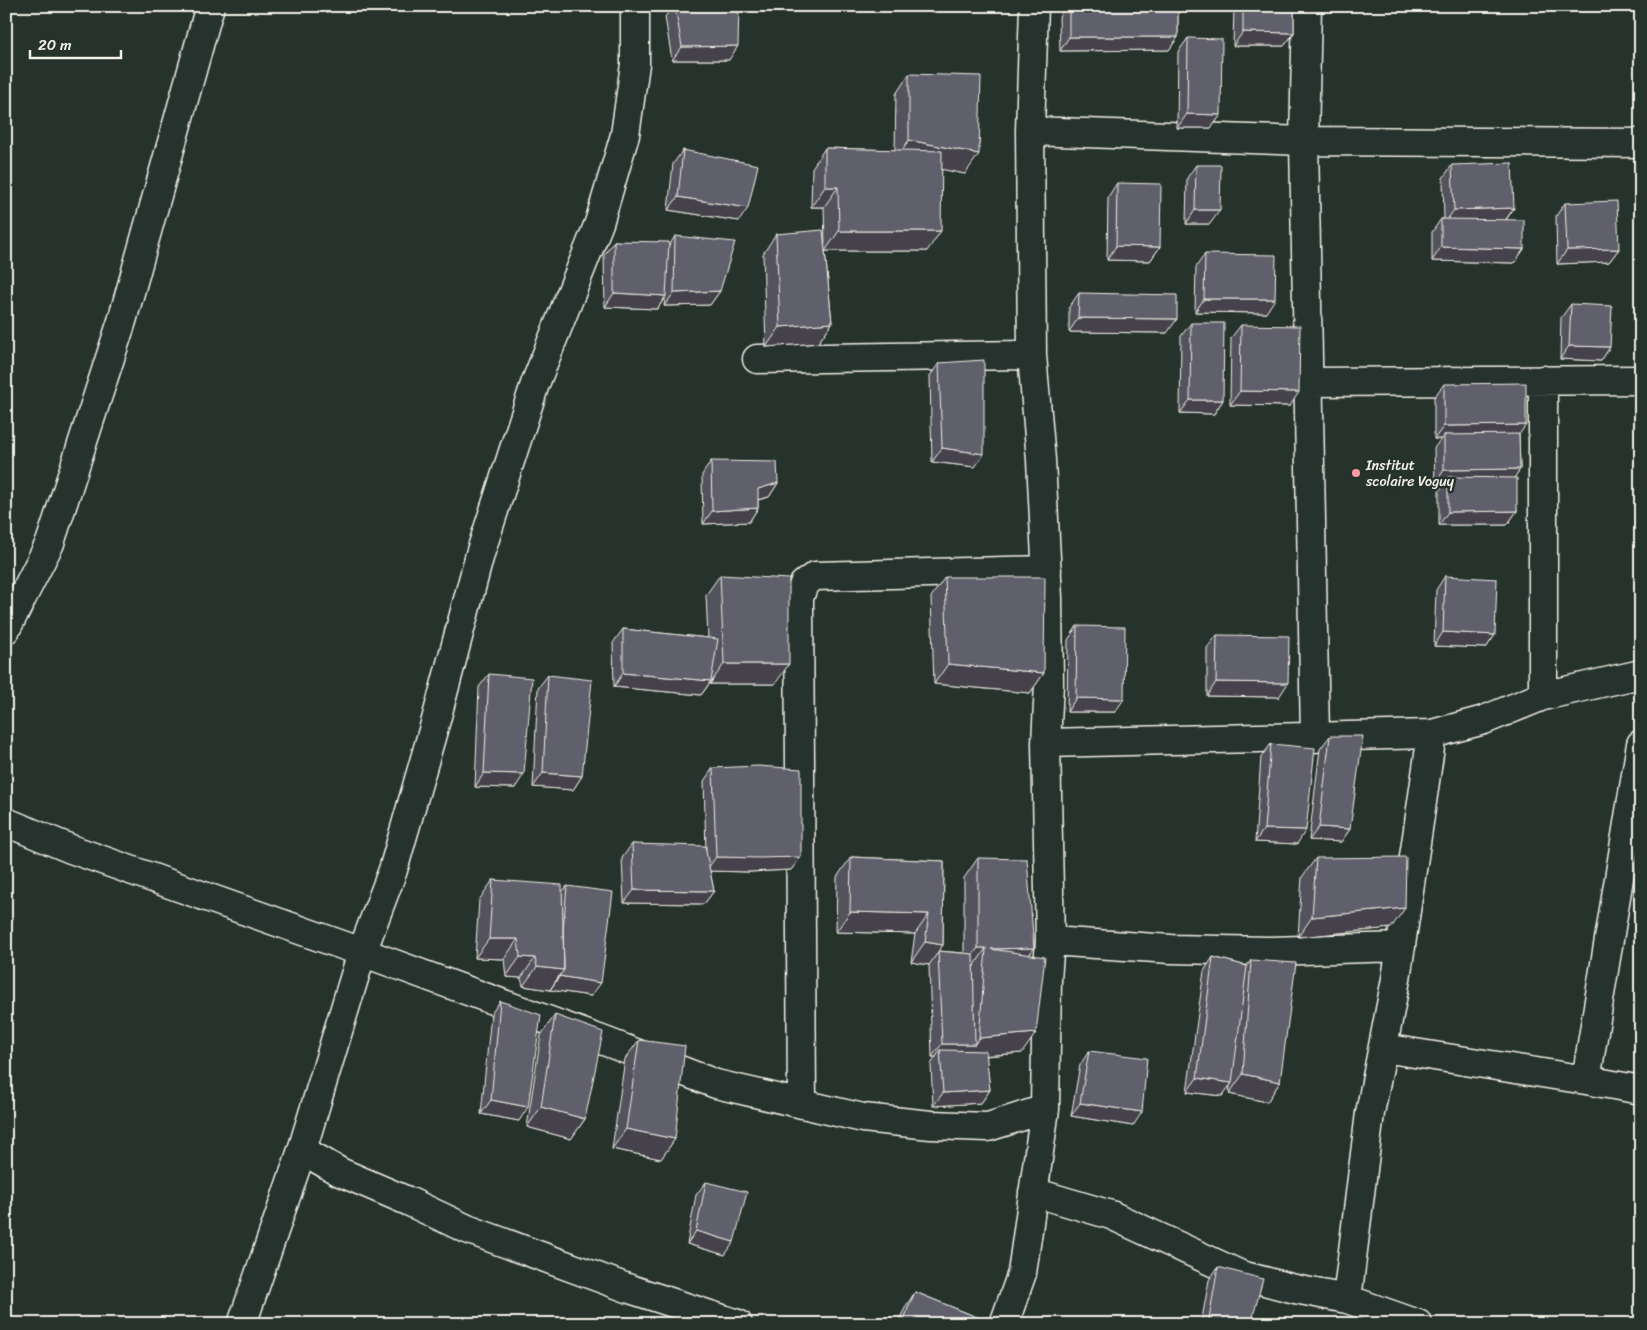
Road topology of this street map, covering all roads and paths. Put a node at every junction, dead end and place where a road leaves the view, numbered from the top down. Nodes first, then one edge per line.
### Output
1 (210, 6) edge
2 (635, 6) edge
3 (1034, 6) edge
4 (1307, 6) edge
5 (1030, 131) junction
6 (1304, 141) junction
7 (1641, 143) edge
8 (1032, 355) junction
9 (757, 359) dead end
10 (1544, 380) junction
11 (1641, 380) edge
12 (1308, 382) junction
13 (1047, 570) junction
14 (6, 629) edge
15 (1641, 674) edge
16 (1543, 696) junction
17 (1432, 734) junction
18 (1314, 738) junction
19 (1046, 743) junction
20 (1641, 744) edge
21 (6, 822) edge
22 (1631, 869) edge
23 (1050, 941) junction
24 (1400, 947) junction
25 (362, 952) junction
26 (1383, 1048) junction
27 (1586, 1080) junction
28 (1641, 1090) edge
29 (802, 1104) junction
30 (1045, 1109) junction
31 (302, 1150) junction
32 (1033, 1192) junction
33 (1347, 1299) junction
34 (242, 1324) edge
35 (738, 1324) edge
36 (1004, 1324) edge
37 (1418, 1324) edge

1 - 14 street
2 - 25 street
3 - 5 street
4 - 6 street
5 - 6 street
5 - 8 street
6 - 7 street
6 - 12 street
8 - 9 street
8 - 13 street
10 - 11 street
10 - 12 street
10 - 16 street
12 - 18 street
13 - 19 street
13 - 29 street
15 - 16 street
16 - 17 street
17 - 18 street
17 - 24 street
18 - 19 street
19 - 23 street
20 - 22 street
21 - 25 street
22 - 27 street
23 - 24 street
23 - 30 street
24 - 26 street
25 - 29 street
25 - 31 street
26 - 27 street
26 - 33 street
27 - 28 street
29 - 30 street
30 - 32 street
31 - 34 street
31 - 35 street
32 - 33 street
32 - 36 street
33 - 37 street

